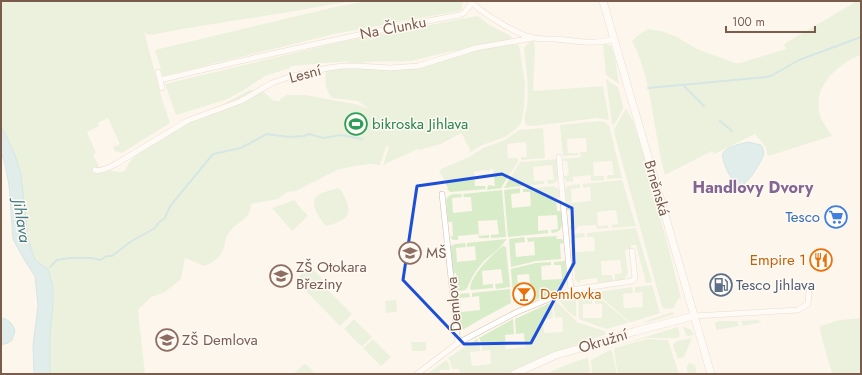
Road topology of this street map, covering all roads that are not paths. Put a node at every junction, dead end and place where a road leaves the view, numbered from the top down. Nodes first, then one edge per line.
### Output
1 (603, 1) edge
2 (471, 2) edge
3 (533, 38) junction
4 (614, 39) junction
5 (158, 72) dead end
6 (160, 80) junction
7 (162, 88) dead end
8 (559, 157) dead end
9 (95, 170) dead end
10 (442, 194) dead end
11 (632, 251) dead end
12 (571, 290) junction
13 (809, 291) dead end
14 (694, 316) junction
15 (458, 343) junction
16 (417, 374) edge
17 (514, 374) edge
18 (711, 374) edge

1 - 4 main road, Brněnská
2 - 3 street, Na Člunku
2 - 6 street, Na Člunku
3 - 4 street, Na Člunku
3 - 9 street, Lesní
4 - 14 main road, Brněnská
5 - 6 street
6 - 7 street
8 - 12 street
10 - 15 street, Demlova
11 - 12 street, Demlova
12 - 15 street, Demlova
13 - 14 street
14 - 17 main road, Okružní
14 - 18 main road, Brněnská
15 - 16 street, Demlova

